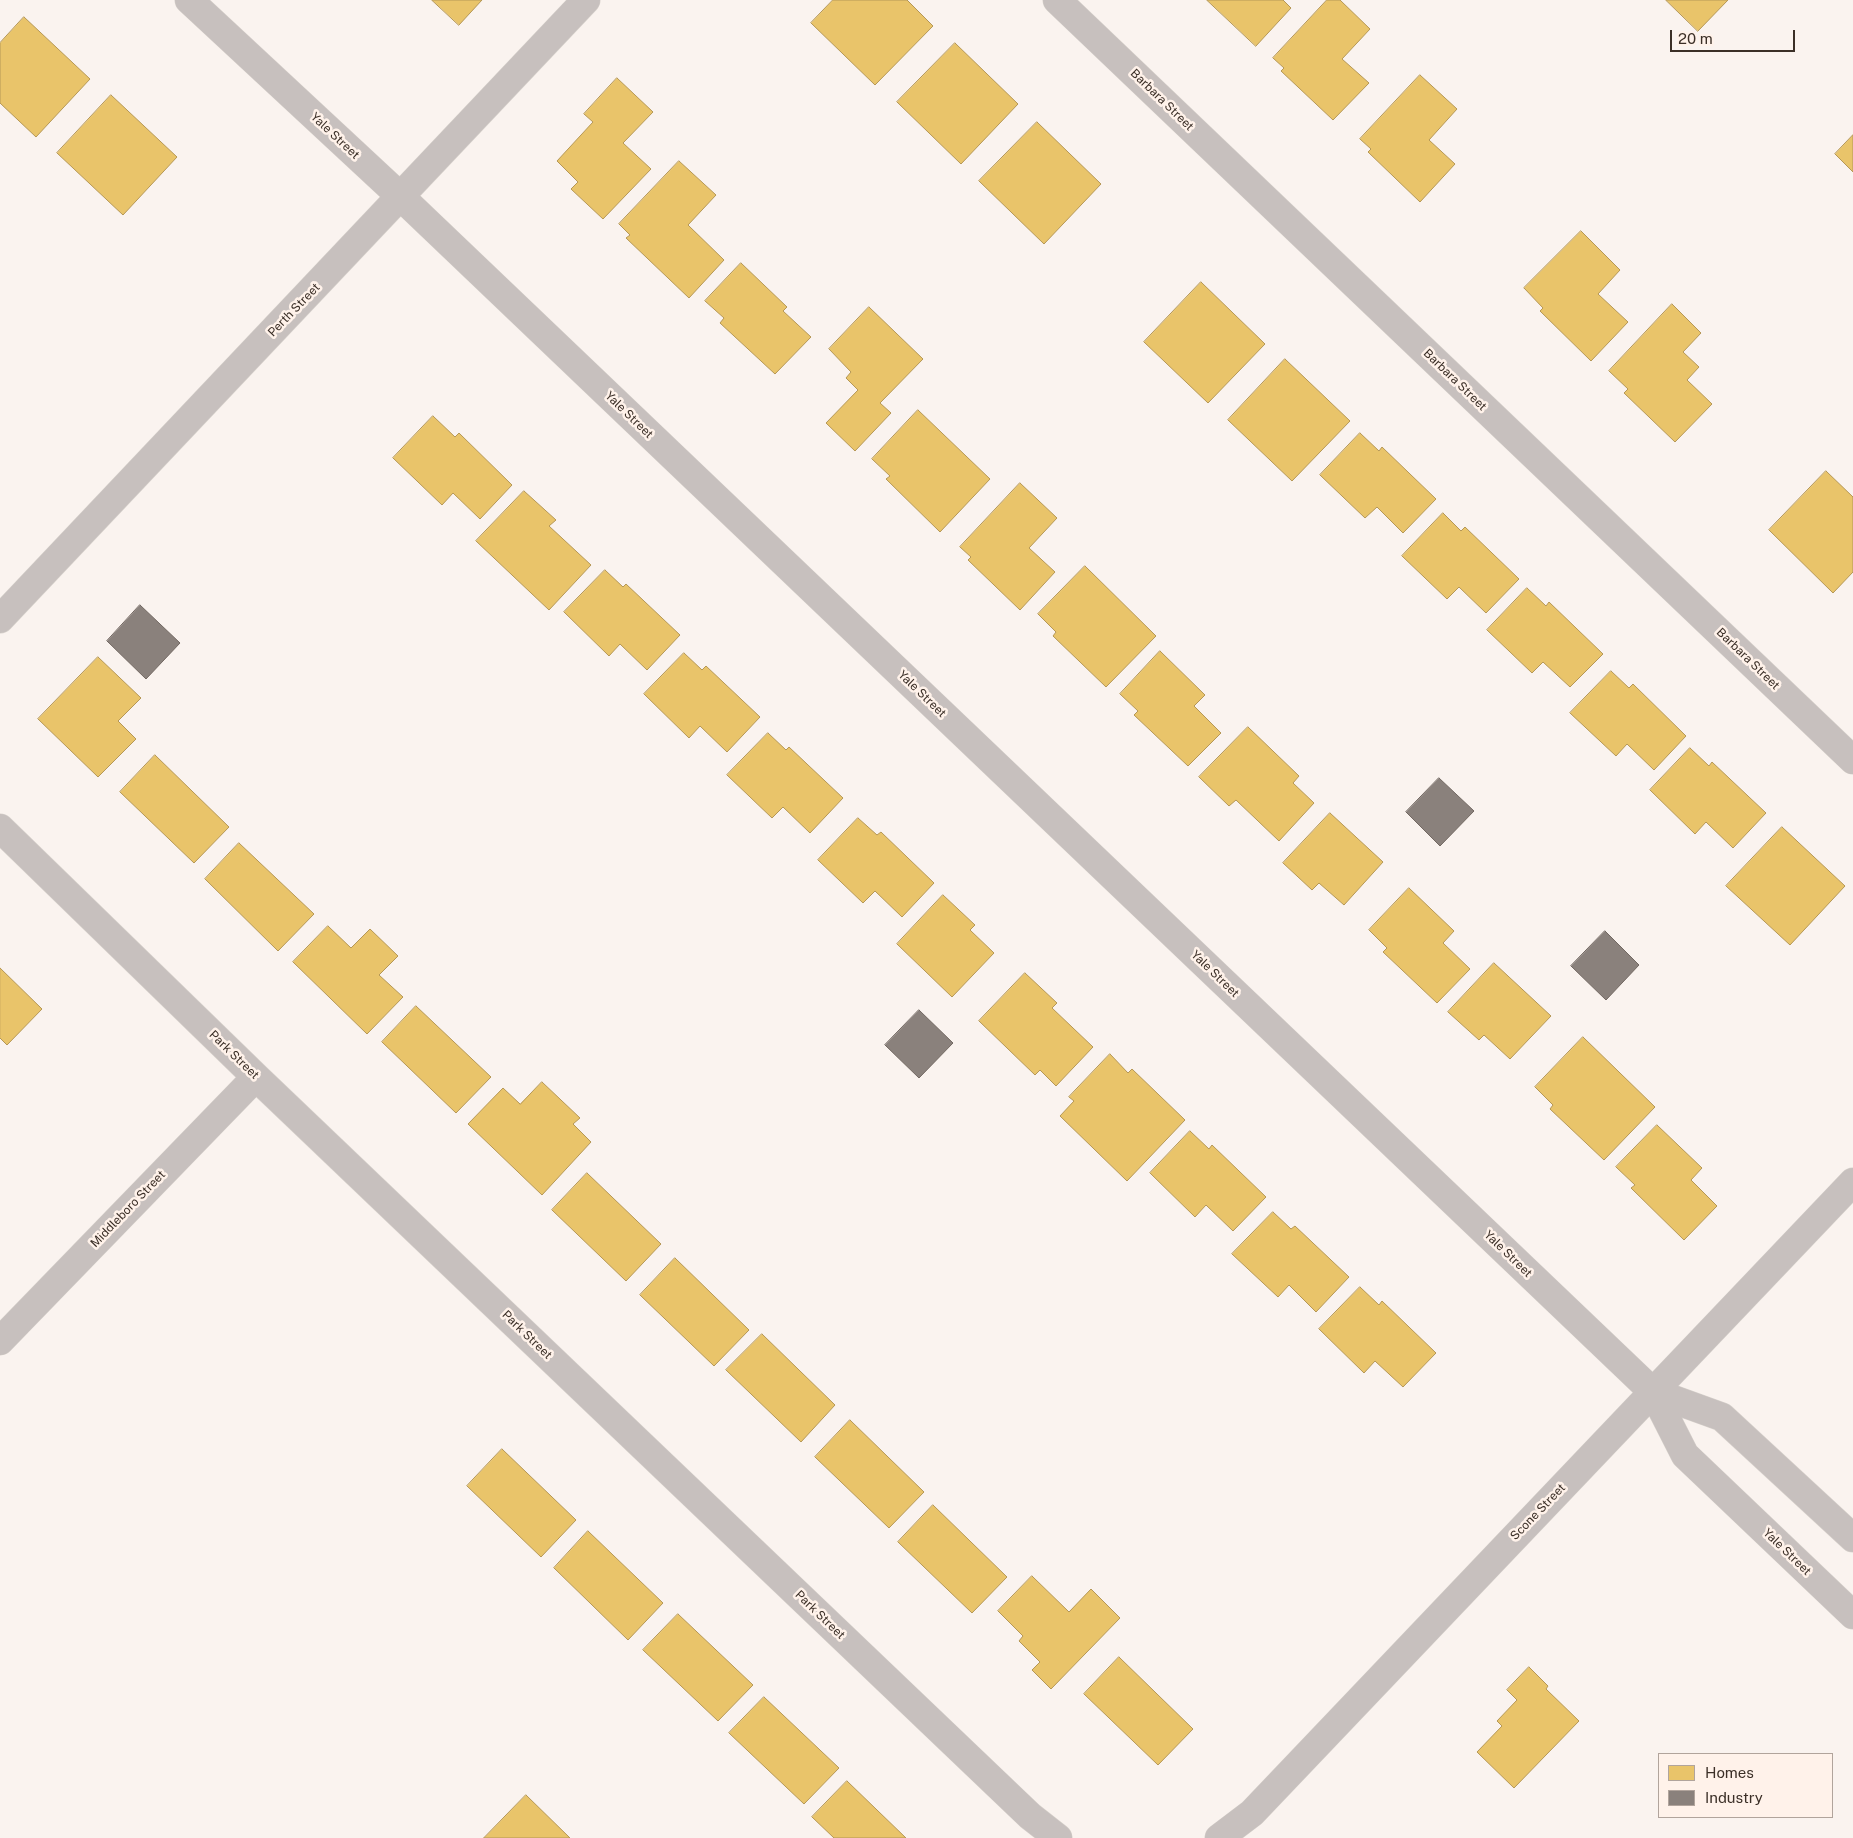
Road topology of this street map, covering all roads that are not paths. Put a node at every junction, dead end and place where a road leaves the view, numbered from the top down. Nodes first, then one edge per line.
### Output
1 (189, 0) edge
2 (586, 0) edge
3 (1056, 0) edge
4 (401, 197) junction
5 (0, 619) edge
6 (1853, 760) edge
7 (0, 828) edge
8 (256, 1077) junction
9 (1853, 1182) edge
10 (0, 1340) edge
11 (1653, 1392) junction
12 (1853, 1538) edge
13 (1853, 1615) edge
14 (1058, 1838) edge
15 (1219, 1838) edge

1 - 4 street, Yale Street
2 - 4 street, Perth Street
3 - 6 street, Barbara Street
4 - 5 street, Perth Street
4 - 11 street, Yale Street
7 - 8 street, Park Street
8 - 10 street, Middleboro Street
8 - 14 street, Park Street
9 - 11 street, Scone Street
11 - 12 street, Yale Street
11 - 13 street, Yale Street
11 - 15 street, Scone Street

